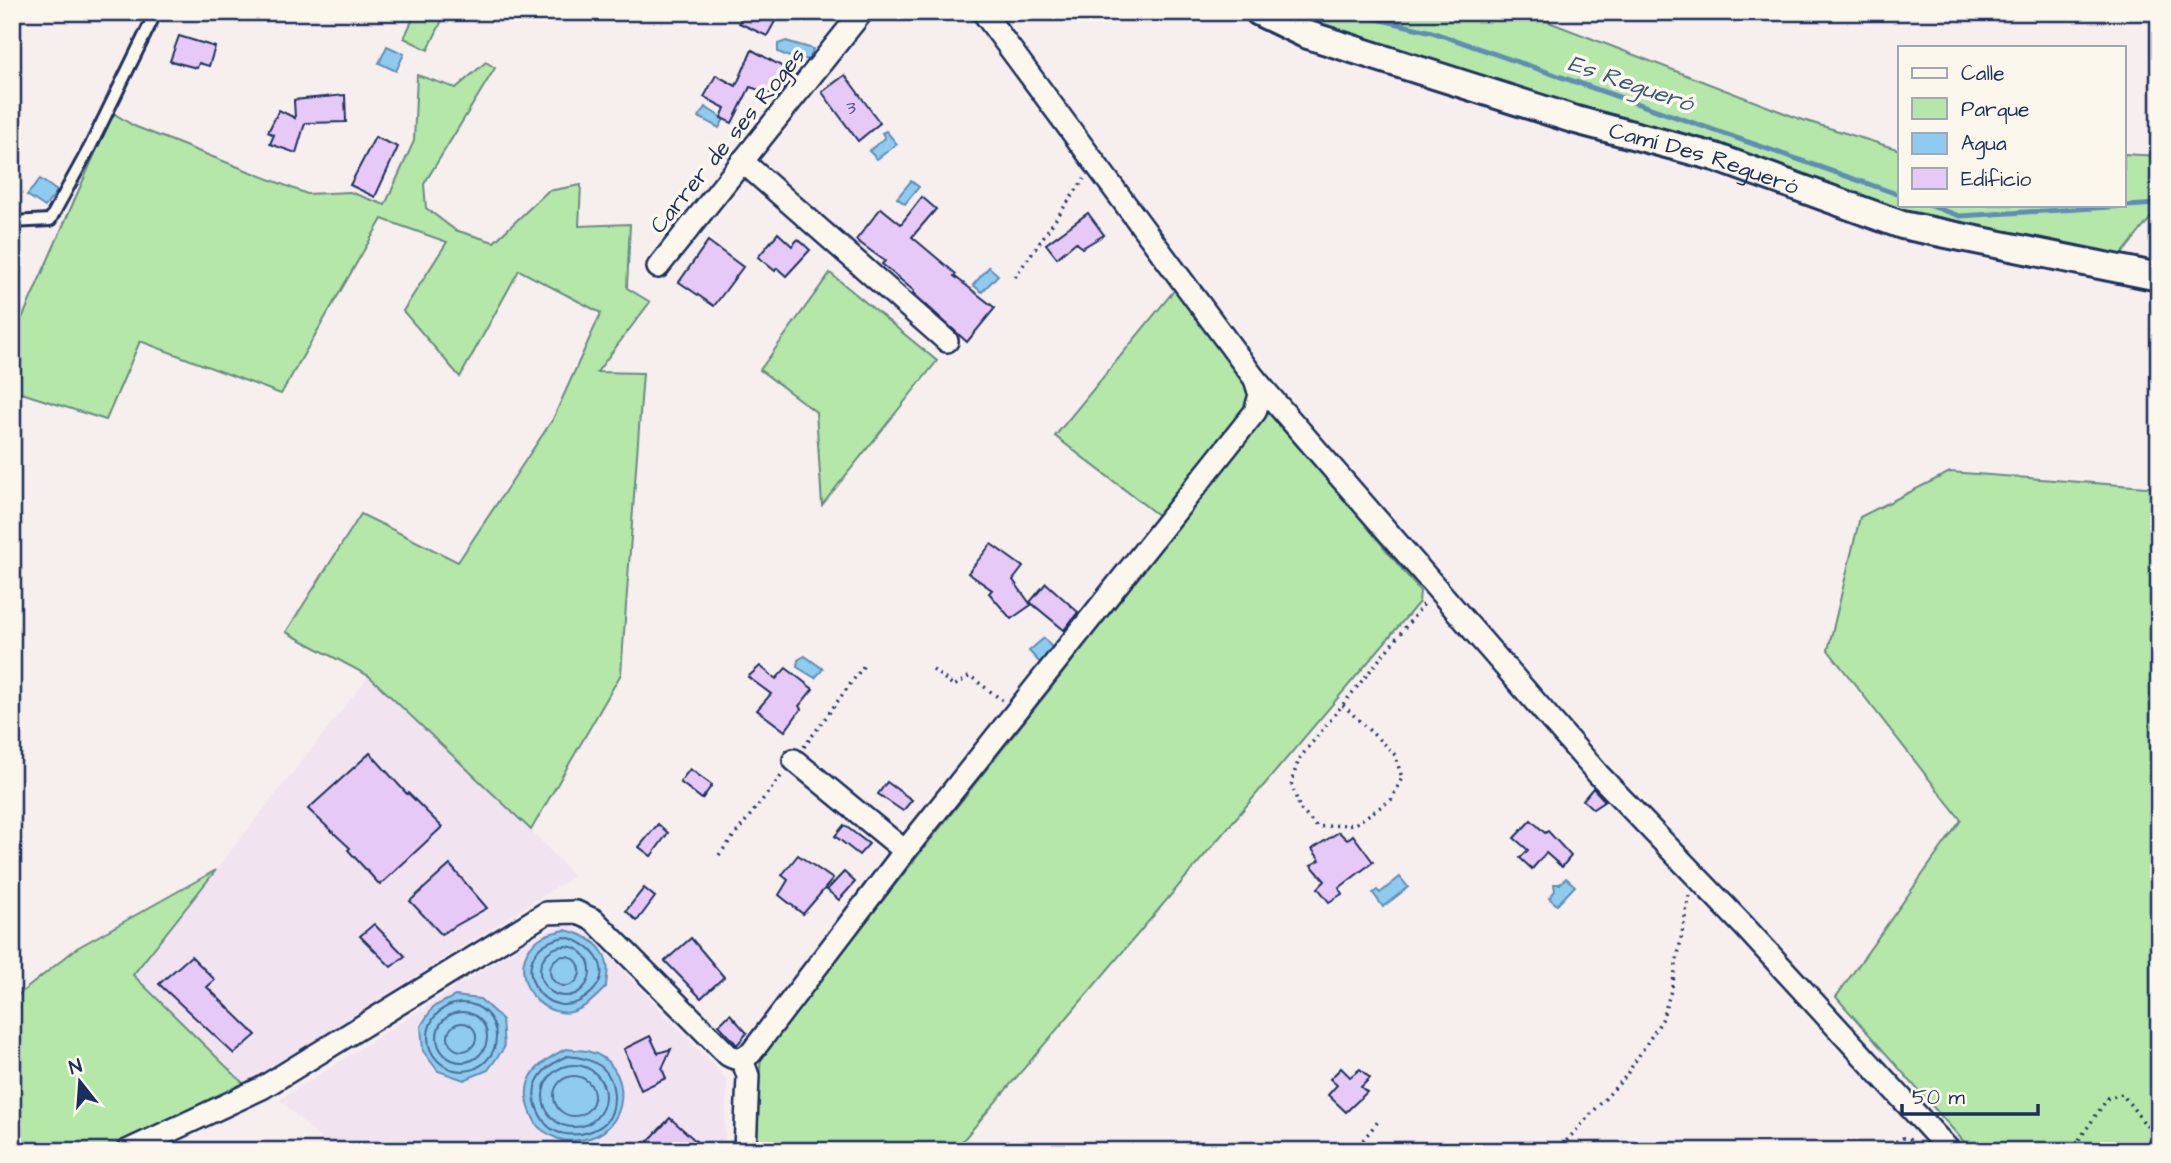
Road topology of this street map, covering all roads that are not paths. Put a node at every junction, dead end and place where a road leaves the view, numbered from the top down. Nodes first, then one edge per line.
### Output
1 (156, 12) edge
2 (862, 12) edge
3 (983, 12) edge
4 (1259, 12) edge
5 (742, 161) junction
6 (12, 222) edge
7 (658, 267) dead end
8 (2159, 276) edge
9 (947, 341) dead end
10 (1255, 379) junction
11 (794, 760) dead end
12 (905, 851) junction
13 (742, 1059) junction
14 (127, 1151) edge
15 (744, 1151) edge
16 (1950, 1151) edge

1 - 6 lane
2 - 5 street, Carrer de ses Roges
3 - 10 street
4 - 8 street, Camí Des Regueró
5 - 7 street, Carrer de ses Roges
5 - 9 street
10 - 12 street
10 - 16 street
11 - 12 street
12 - 13 street
13 - 14 street
13 - 15 street

